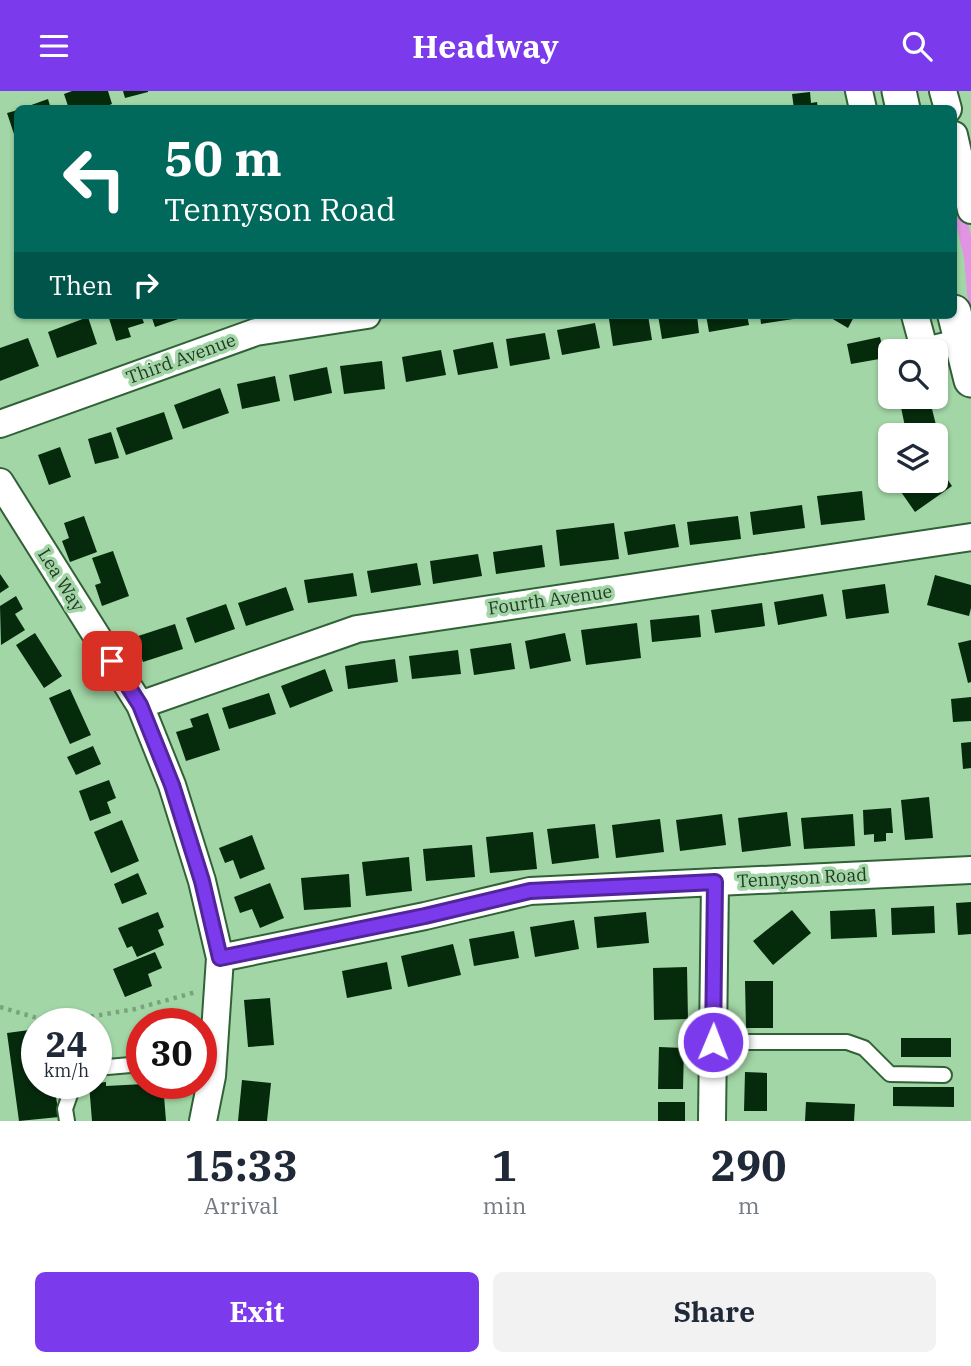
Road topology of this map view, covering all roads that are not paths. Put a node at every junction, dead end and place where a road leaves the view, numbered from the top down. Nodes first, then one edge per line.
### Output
1 (957, 148) edge
2 (971, 209) edge
3 (341, 319) edge
4 (916, 319) edge
5 (962, 328) edge
6 (922, 339) edge
7 (941, 339) edge
8 (971, 380) edge
9 (0, 424) edge
10 (0, 482) edge
11 (971, 537) edge
12 (140, 705) junction
13 (971, 870) edge
14 (715, 882) junction
15 (220, 958) junction
16 (215, 1008) edge
17 (713, 1042) junction
18 (944, 1075) dead end
19 (68, 1099) edge
20 (207, 1099) edge
21 (67, 1121) edge
22 (203, 1121) edge
23 (712, 1121) edge

1 - 2 street
3 - 9 street, Third Avenue
4 - 6 street
5 - 7 lane
5 - 8 street
10 - 12 street, Lea Way
11 - 12 street, Fourth Avenue
12 - 15 street, Lea Way
13 - 14 street, Tennyson Road
14 - 15 street, Tennyson Road
14 - 17 street
15 - 16 street, Lea Way
17 - 18 lane
17 - 23 street
19 - 21 lane
20 - 22 street, Lea Way

